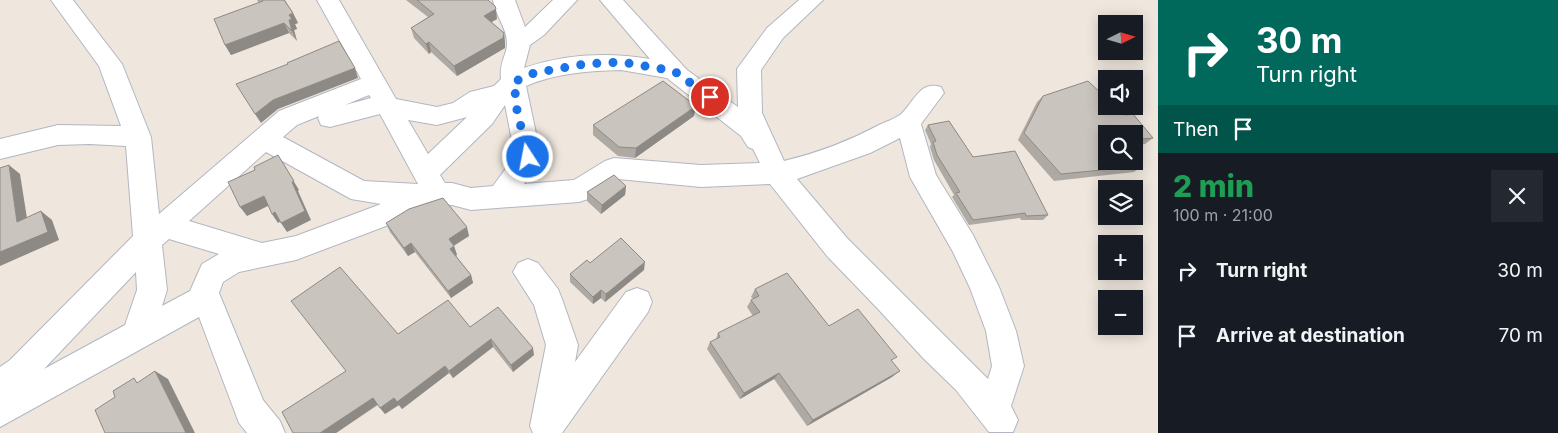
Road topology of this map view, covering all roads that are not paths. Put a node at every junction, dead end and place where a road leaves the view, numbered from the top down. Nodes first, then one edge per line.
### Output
1 (62, 0) edge
2 (328, 0) edge
3 (504, 0) edge
4 (566, 0) edge
5 (611, 0) edge
6 (812, 0) edge
7 (519, 41) junction
8 (674, 71) junction
9 (375, 83) junction
10 (507, 87) junction
11 (932, 93) dead end
12 (388, 107) junction
13 (908, 122) junction
14 (272, 132) junction
15 (138, 138) junction
16 (0, 149) edge
17 (777, 173) junction
18 (432, 184) junction
19 (500, 198) junction
20 (156, 234) junction
21 (263, 255) junction
22 (528, 272) dead end
23 (205, 301) junction
24 (638, 302) dead end
25 (138, 334) junction
26 (0, 387) edge
27 (0, 411) edge
28 (544, 429) edge
29 (268, 433) edge

1 - 15 street
2 - 9 street
3 - 7 street
4 - 7 street
5 - 8 street
6 - 17 street
7 - 10 street
8 - 10 street
8 - 17 street
9 - 12 street
9 - 14 street
10 - 12 street
10 - 18 street
10 - 19 street
11 - 13 street
12 - 14 street
12 - 18 street
13 - 17 street
13 - 17 street
14 - 18 street
14 - 20 street
15 - 16 street
15 - 20 street
17 - 19 street
18 - 19 street
18 - 21 street
20 - 21 street
20 - 25 street
20 - 26 street
21 - 23 street
22 - 28 street
23 - 25 street
23 - 29 street
24 - 28 street
25 - 27 street

